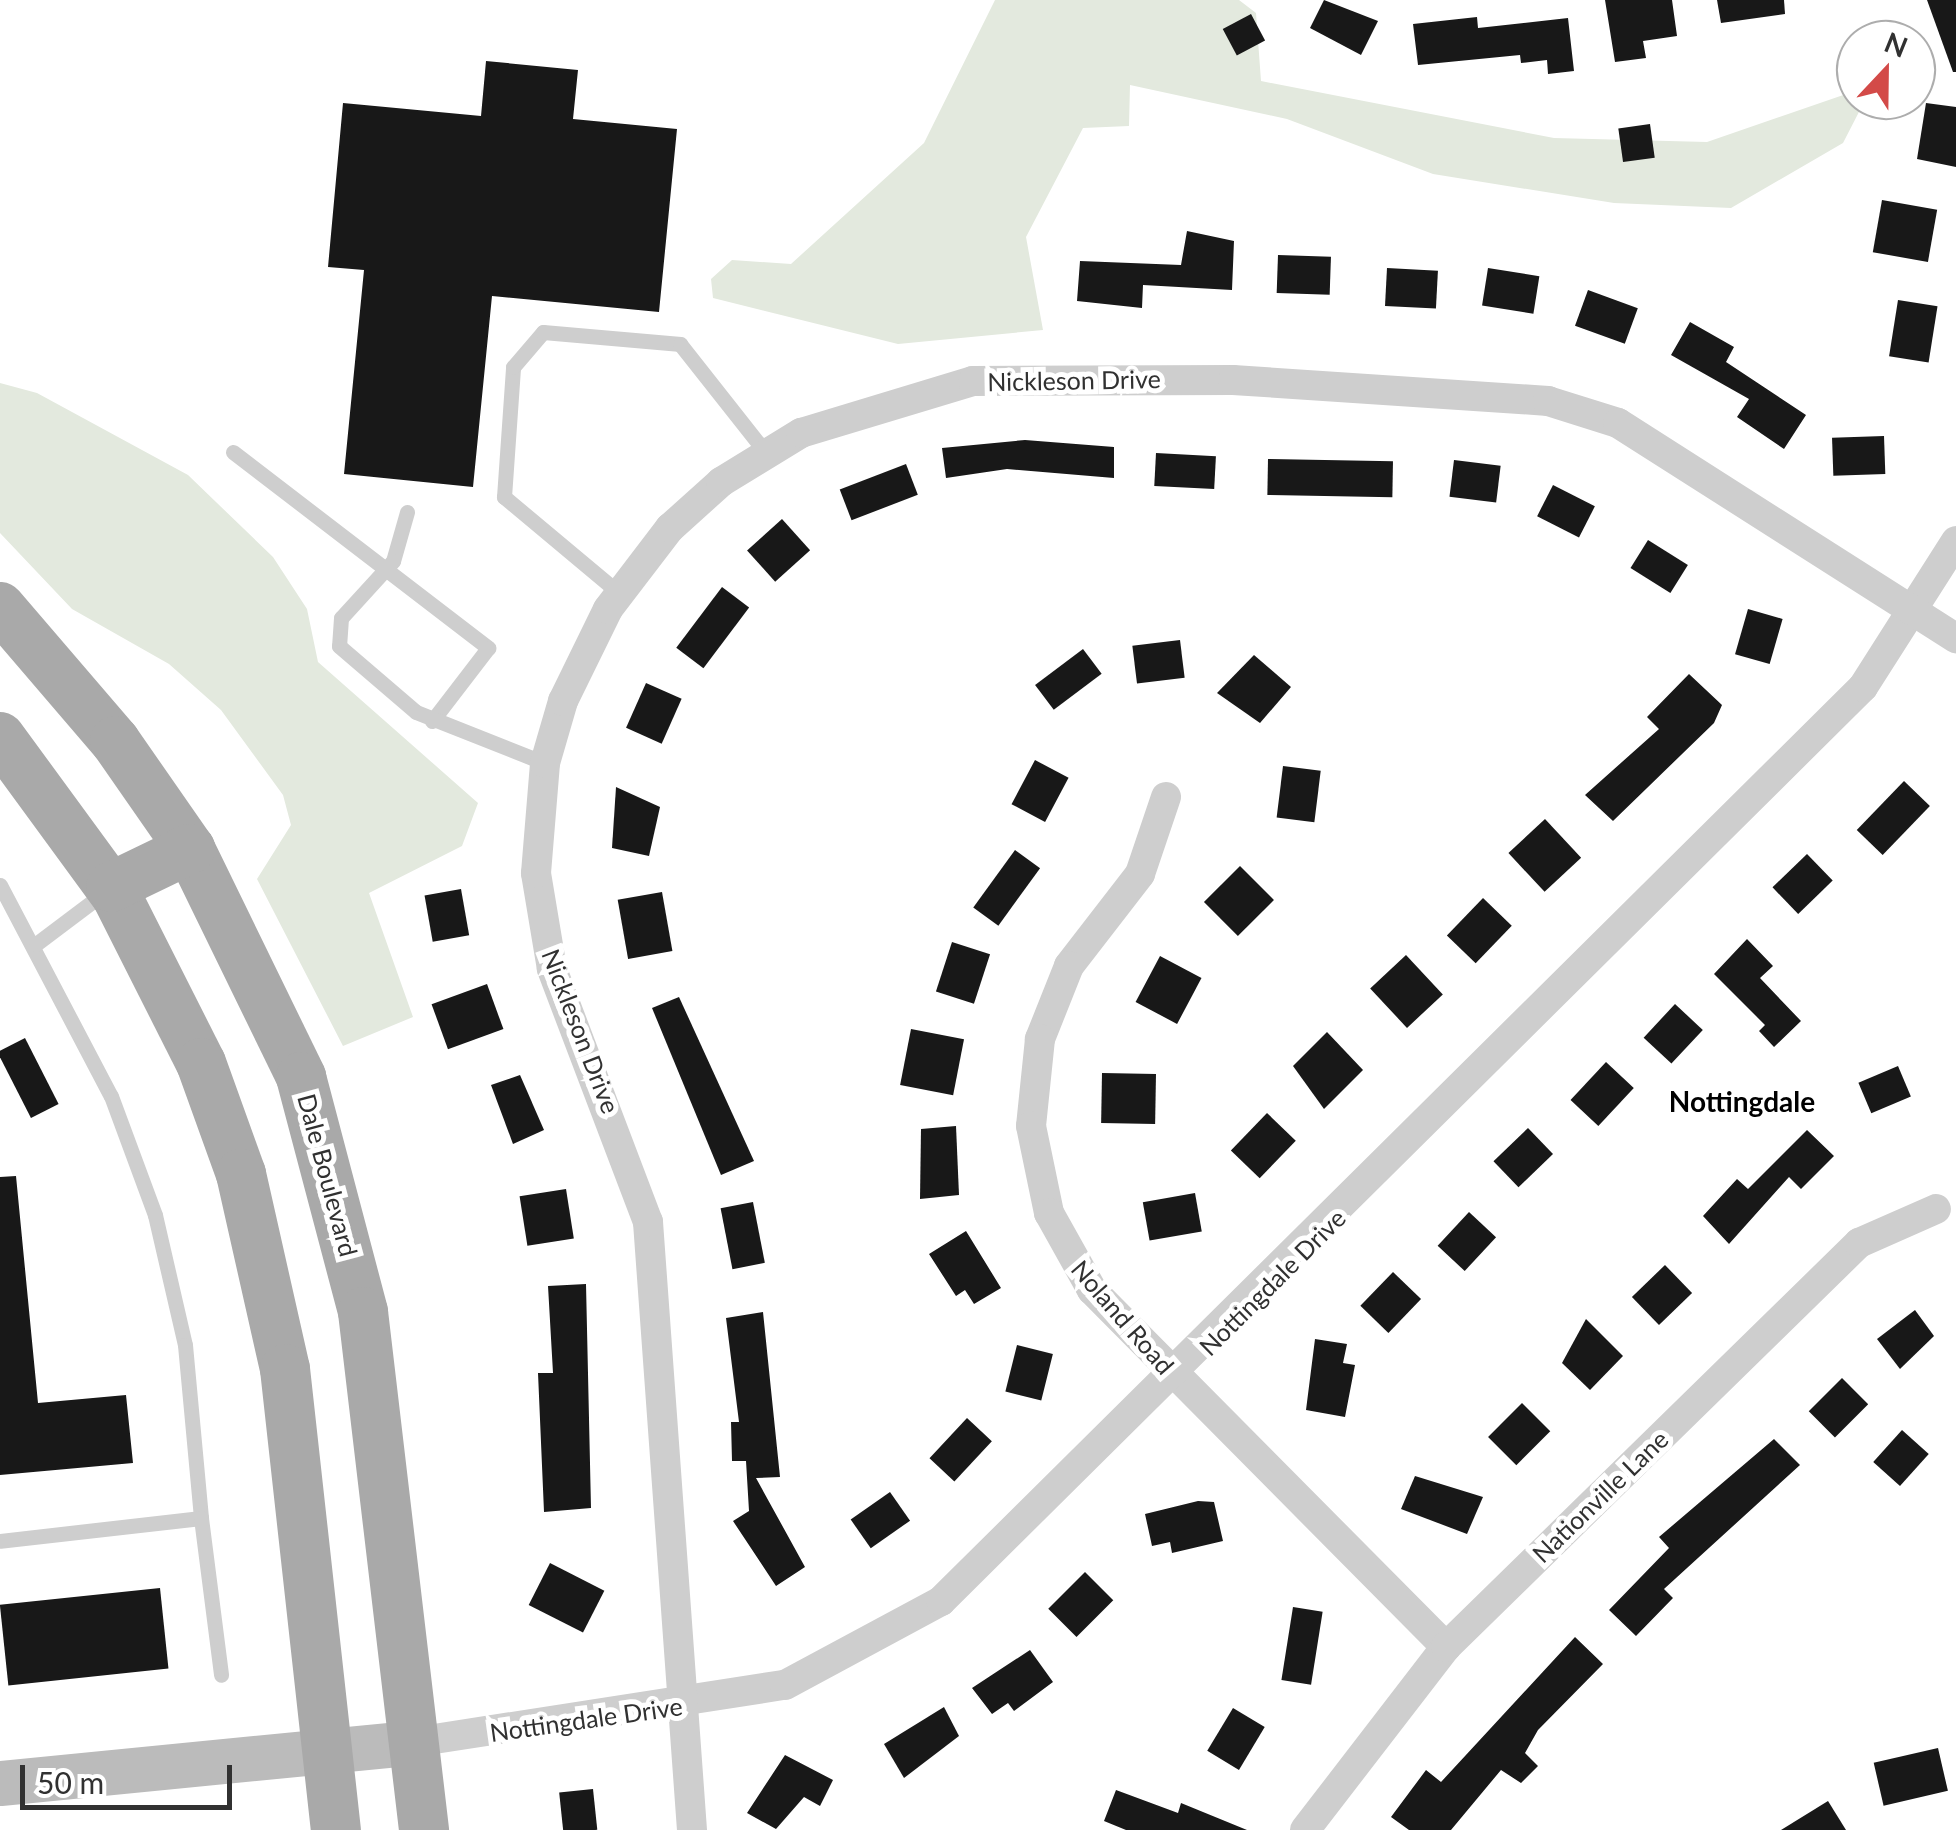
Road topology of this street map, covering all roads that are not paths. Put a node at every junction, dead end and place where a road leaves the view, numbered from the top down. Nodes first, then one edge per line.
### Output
1 (233, 452) dead end
2 (766, 452) junction
3 (406, 512) dead end
4 (1956, 540) edge
5 (385, 567) junction
6 (619, 593) junction
7 (0, 607) edge
8 (1918, 611) junction
9 (1956, 638) edge
10 (432, 721) junction
11 (0, 737) edge
12 (545, 764) junction
13 (1166, 797) dead end
14 (190, 849) junction
15 (0, 885) edge
16 (111, 888) junction
17 (36, 944) junction
18 (1936, 1209) dead end
19 (1175, 1378) junction
20 (201, 1518) junction
21 (0, 1541) edge
22 (1446, 1647) junction
23 (221, 1675) dead end
24 (684, 1706) junction
25 (414, 1742) junction
26 (328, 1748) junction
27 (0, 1783) edge
28 (336, 1830) edge
29 (424, 1830) edge
30 (692, 1830) edge
31 (1305, 1830) edge

1 - 5 lane
2 - 6 street, Nickleson Drive
2 - 6 lane
2 - 8 street, Nickleson Drive
3 - 5 lane
4 - 8 street, Nottingdale Drive
5 - 10 lane
5 - 10 lane
6 - 12 street, Nickleson Drive
7 - 14 main road, Dale Boulevard
8 - 9 street, Nickleson Drive
8 - 19 street, Nottingdale Drive
10 - 12 lane
11 - 16 main road
12 - 24 street, Nickleson Drive
13 - 19 street, Noland Road
14 - 16 main road
14 - 25 main road, Dale Boulevard
15 - 17 lane
16 - 17 lane
16 - 26 main road
17 - 20 lane
18 - 22 street, Nationville Lane
19 - 22 street, Noland Road
19 - 24 street, Nottingdale Drive
20 - 21 lane
20 - 23 lane
22 - 31 street, Nationville Lane
24 - 25 street, Nottingdale Drive
24 - 30 street, Nickleson Drive
25 - 26 street
25 - 29 main road, Dale Boulevard
26 - 27 street
26 - 28 main road

